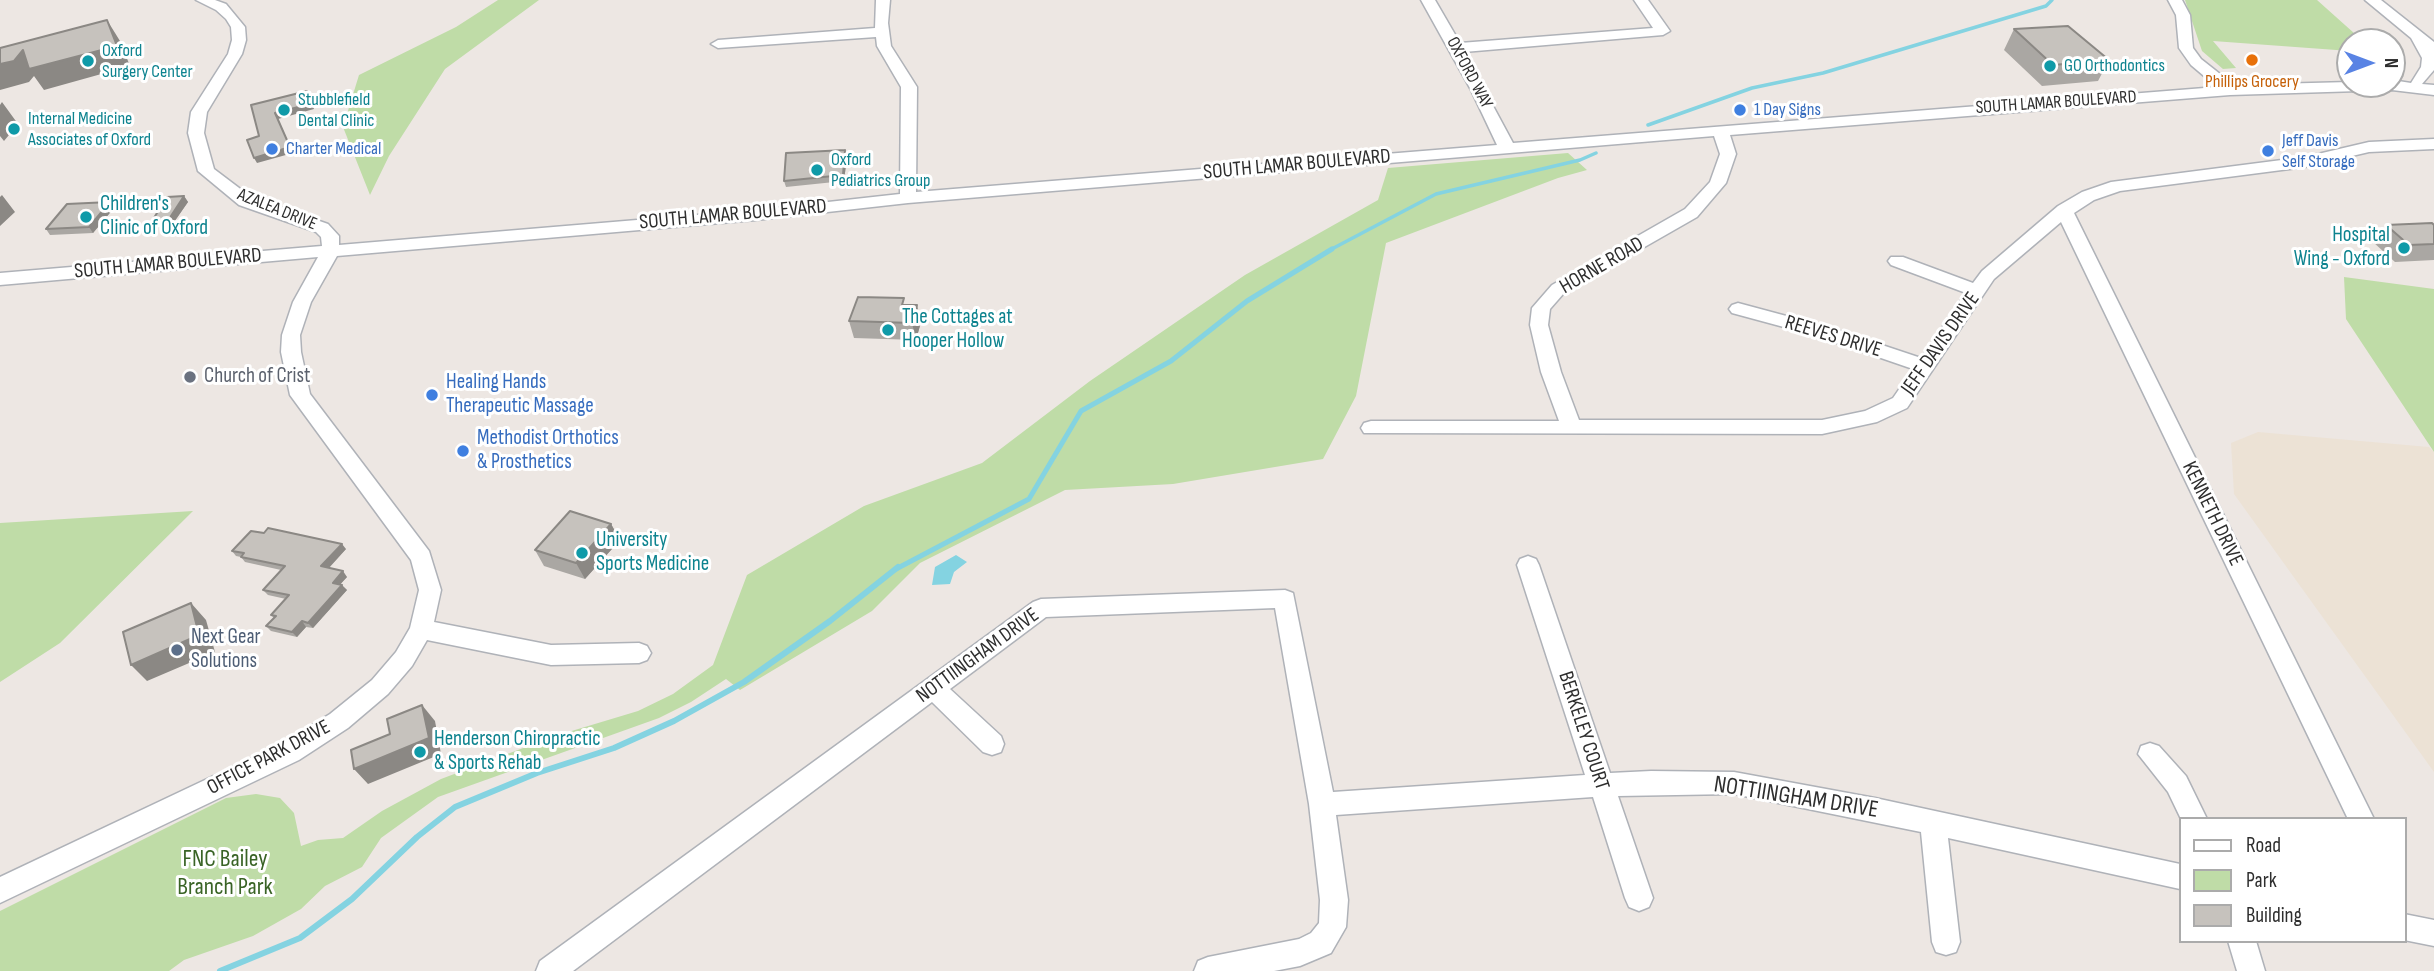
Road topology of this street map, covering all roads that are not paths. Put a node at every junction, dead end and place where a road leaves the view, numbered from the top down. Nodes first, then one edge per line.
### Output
1 (203, 0) edge
2 (883, 0) edge
3 (1428, 0) edge
4 (1641, 0) edge
5 (2175, 0) edge
6 (2372, 0) edge
7 (2392, 0) edge
8 (882, 27) junction
9 (2415, 34) junction
10 (2434, 35) edge
11 (719, 39) dead end
12 (1455, 48) junction
13 (2434, 49) edge
14 (2434, 80) edge
15 (2417, 81) junction
16 (2406, 83) edge
17 (2336, 87) edge
18 (2406, 87) edge
19 (2230, 90) junction
20 (2434, 90) edge
21 (1721, 132) junction
22 (2434, 144) edge
23 (1507, 148) junction
24 (908, 198) junction
25 (2064, 210) junction
26 (331, 250) junction
27 (1897, 261) dead end
28 (0, 279) edge
29 (1977, 292) junction
30 (1738, 309) dead end
31 (1927, 367) junction
32 (1571, 426) junction
33 (1371, 428) dead end
34 (1528, 565) dead end
35 (421, 629) junction
36 (639, 653) dead end
37 (933, 688) junction
38 (992, 744) dead end
39 (2150, 754) dead end
40 (1601, 785) junction
41 (1322, 804) junction
42 (2193, 817) edge
43 (2360, 817) edge
44 (1933, 823) junction
45 (2178, 877) edge
46 (0, 890) edge
47 (1639, 898) dead end
48 (1946, 942) dead end
49 (2243, 943) edge
50 (550, 971) edge
51 (1208, 971) edge
52 (2251, 971) edge

1 - 26 street, AZALEA DRIVE
2 - 8 street
3 - 12 street, OXFORD WAY
4 - 12 street
5 - 19 street
6 - 9 street
7 - 10 street
8 - 11 street
8 - 24 street
9 - 13 street
9 - 15 street
12 - 23 street, OXFORD WAY
14 - 15 street, SOUTH LAMAR BOULEVARD
15 - 16 street, SOUTH LAMAR BOULEVARD
17 - 19 street, SOUTH LAMAR BOULEVARD
18 - 20 street, SOUTH LAMAR BOULEVARD
19 - 21 street, SOUTH LAMAR BOULEVARD
21 - 23 street, SOUTH LAMAR BOULEVARD
21 - 32 street, HORNE ROAD
22 - 25 street, JEFF DAVIS DRIVE
23 - 24 street, SOUTH LAMAR BOULEVARD
24 - 26 street, SOUTH LAMAR BOULEVARD
25 - 29 street, JEFF DAVIS DRIVE
25 - 43 street, KENNETH DRIVE
26 - 28 street, SOUTH LAMAR BOULEVARD
26 - 35 street, OFFICE PARK DRIVE
27 - 29 street
29 - 31 street, JEFF DAVIS DRIVE
30 - 31 street, REEVES DRIVE
31 - 32 street, JEFF DAVIS DRIVE
32 - 33 street, JEFF DAVIS DRIVE
34 - 40 street, BERKELEY COURT
35 - 36 street
35 - 46 street, OFFICE PARK DRIVE
37 - 38 street
37 - 41 street, NOTTIINGHAM DRIVE
37 - 50 street, NOTTIINGHAM DRIVE
39 - 42 street
40 - 41 street, NOTTIINGHAM DRIVE
40 - 44 street, NOTTIINGHAM DRIVE
40 - 47 street, BERKELEY COURT
41 - 51 street, NOTTIINGHAM DRIVE
44 - 45 street, NOTTIINGHAM DRIVE
44 - 48 street
49 - 52 street

